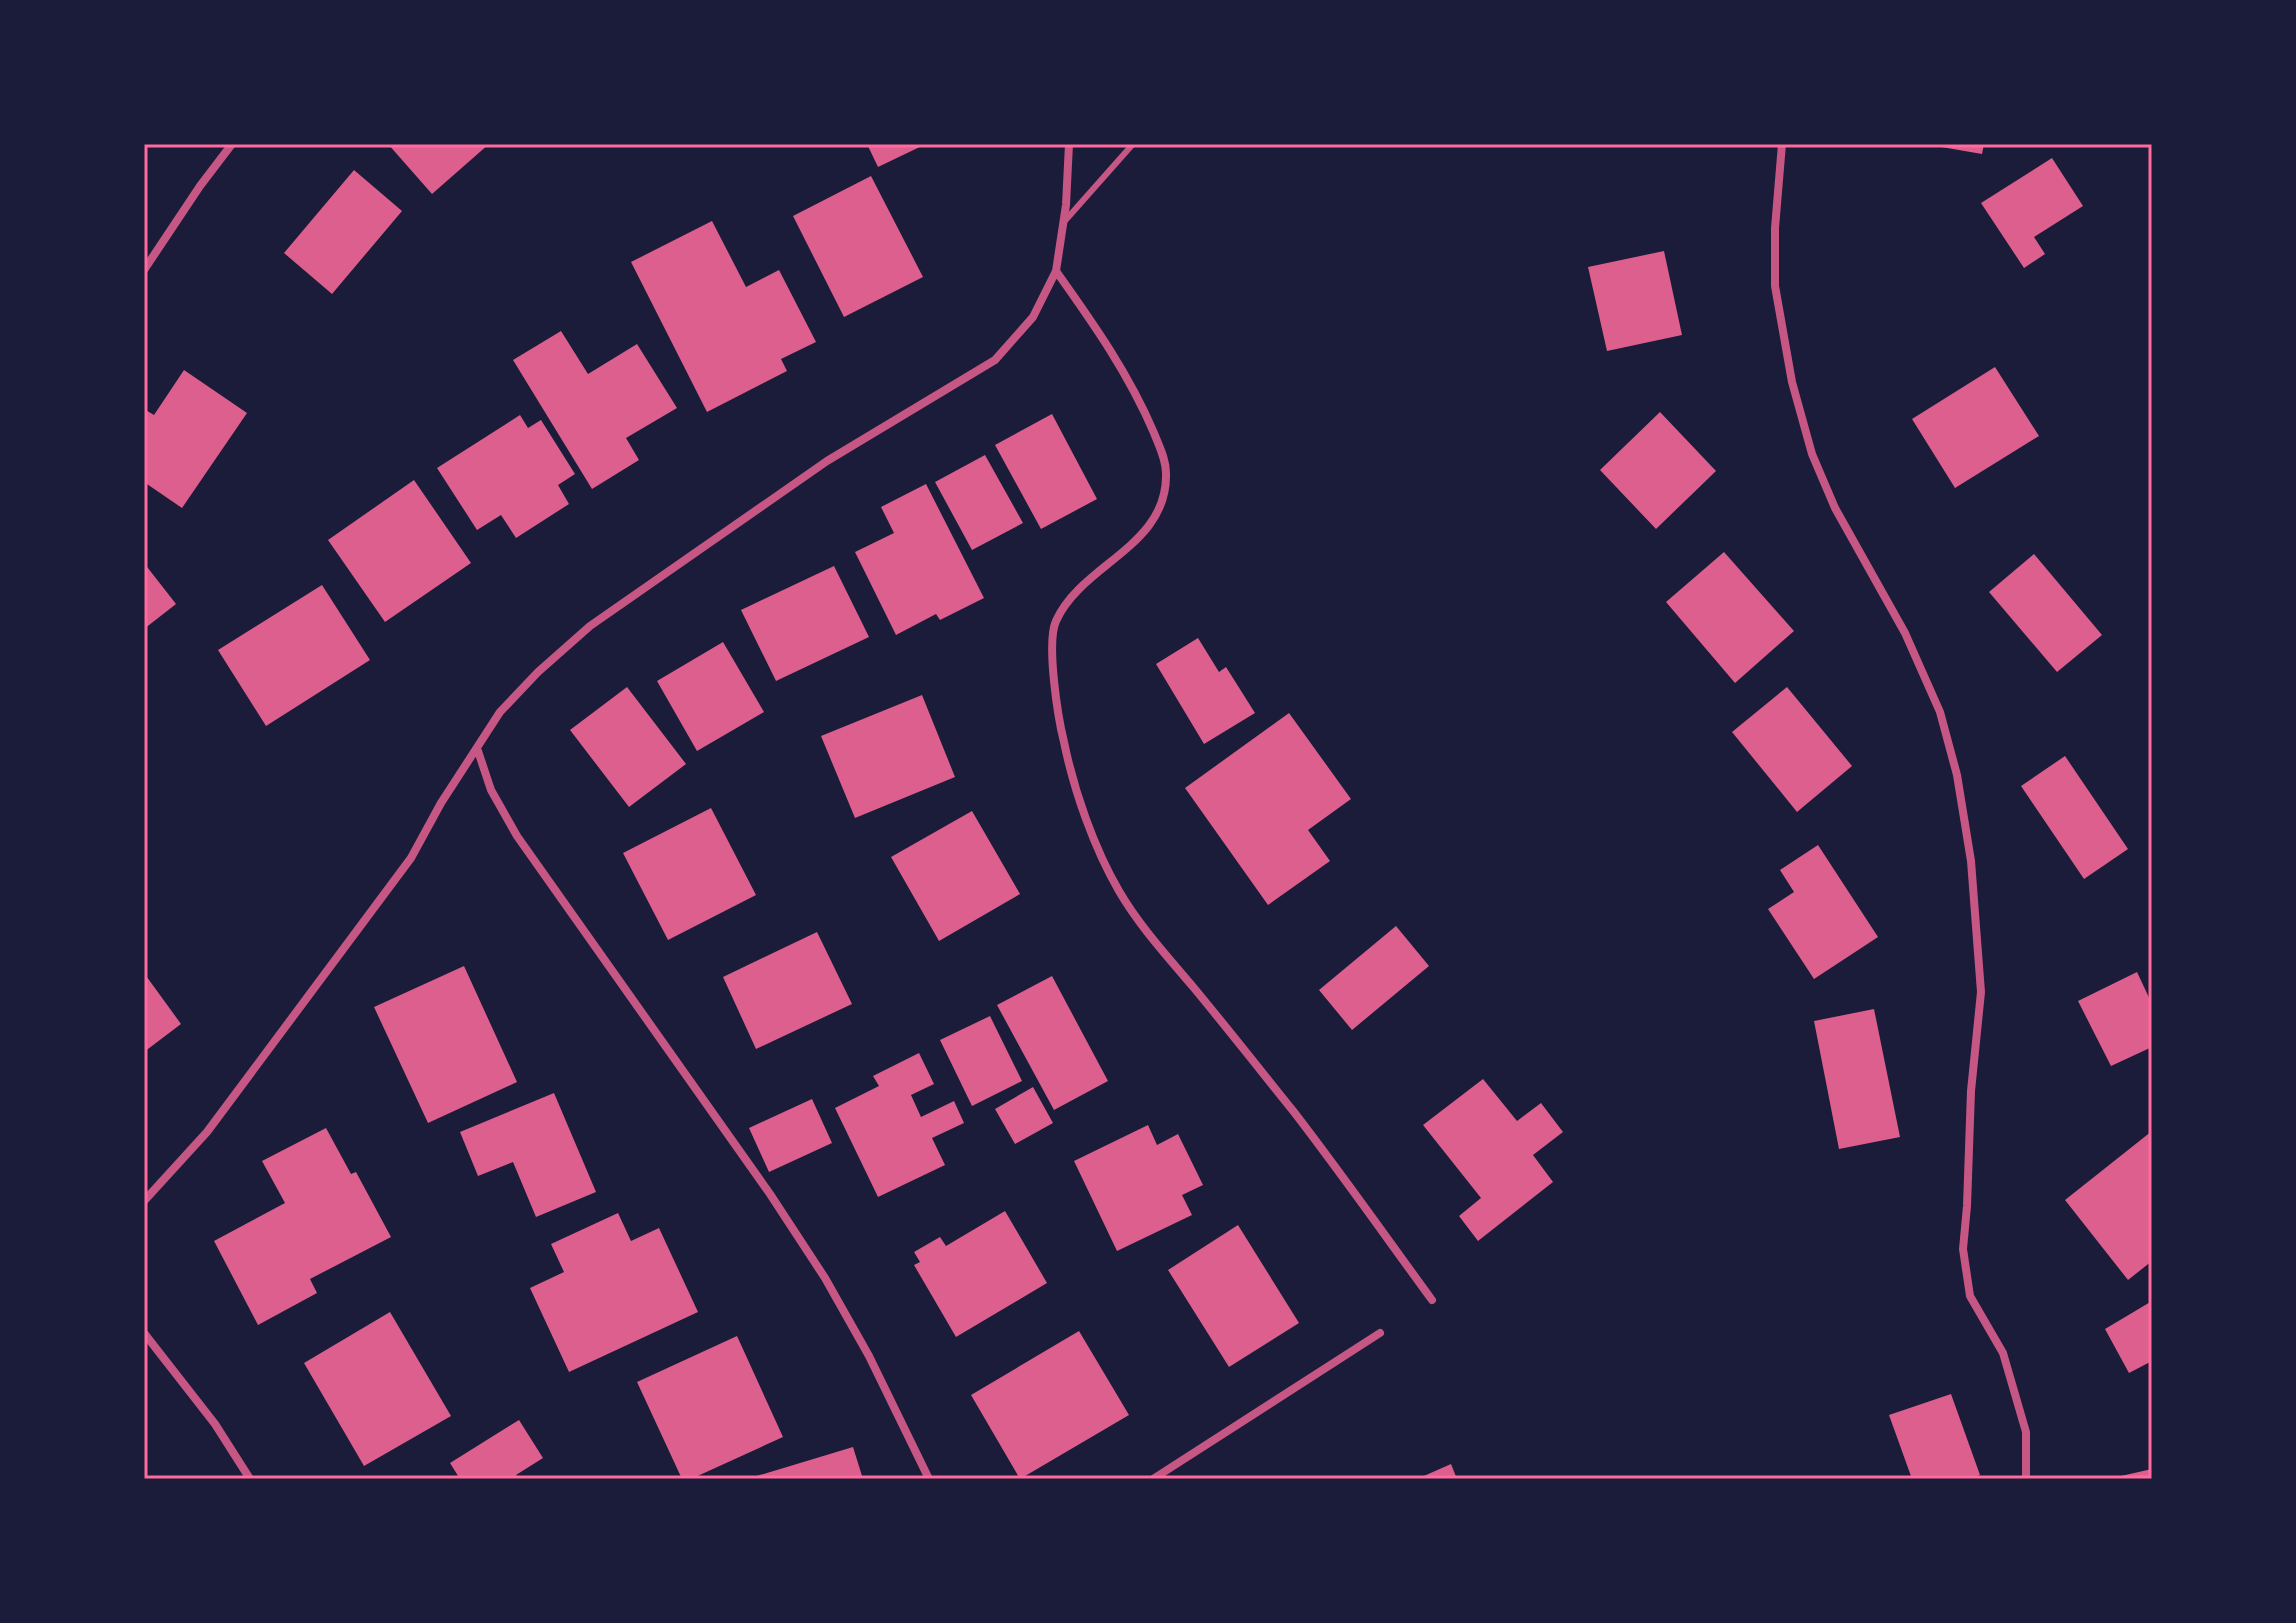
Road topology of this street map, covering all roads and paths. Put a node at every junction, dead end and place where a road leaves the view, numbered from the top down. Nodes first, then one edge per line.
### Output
1 (232, 144) edge
2 (1069, 144) edge
3 (1133, 144) edge
4 (1782, 144) edge
5 (1063, 223) junction
6 (144, 270) edge
7 (1056, 271) junction
8 (478, 751) junction
9 (144, 1201) edge
10 (1432, 1300) dead end
11 (144, 1333) edge
12 (1380, 1333) dead end
13 (250, 1479) edge
14 (929, 1479) edge
15 (1153, 1479) edge
16 (2026, 1479) edge

1 - 6 street
2 - 5 street
3 - 5 lane
4 - 16 street
5 - 7 street
7 - 8 street
7 - 10 street
8 - 9 street
8 - 14 street
11 - 13 street
12 - 15 street

